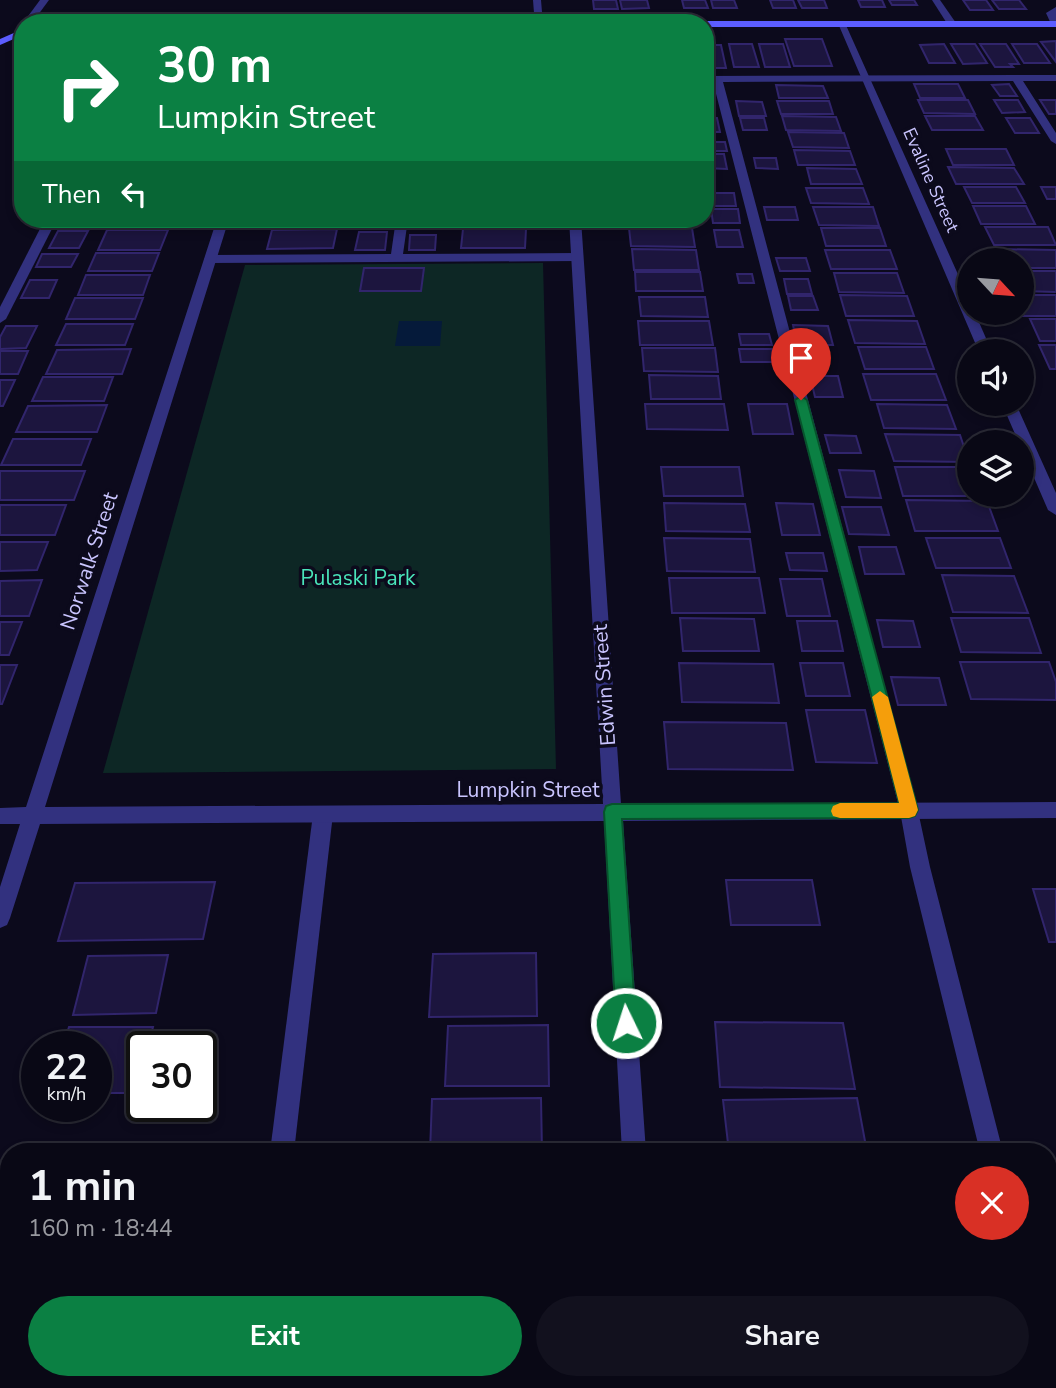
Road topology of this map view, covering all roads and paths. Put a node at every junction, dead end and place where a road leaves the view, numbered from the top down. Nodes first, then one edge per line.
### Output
1 (45, 0) edge
2 (936, 0) edge
3 (1056, 10) edge
4 (34, 14) edge
5 (840, 23) junction
6 (951, 23) junction
7 (714, 24) edge
8 (1056, 24) edge
9 (1056, 78) edge
10 (714, 79) edge
11 (865, 79) junction
12 (1017, 79) junction
13 (714, 90) edge
14 (1056, 141) edge
15 (46, 228) edge
16 (220, 228) edge
17 (401, 228) edge
18 (575, 228) edge
19 (577, 257) junction
20 (397, 258) junction
21 (210, 259) junction
22 (0, 319) edge
23 (980, 339) edge
24 (1014, 416) edge
25 (1056, 509) edge
26 (909, 810) junction
27 (1056, 810) edge
28 (612, 812) junction
29 (323, 814) junction
30 (32, 815) junction
31 (0, 816) edge
32 (0, 918) edge
33 (283, 1143) edge
34 (633, 1143) edge
35 (990, 1143) edge

1 - 4 street
2 - 6 street
3 - 8 street
5 - 6 street
5 - 7 street
5 - 11 street, Evaline Street
6 - 8 street
9 - 12 street
10 - 11 street
11 - 12 street
11 - 23 street, Evaline Street
12 - 14 street
13 - 26 street
15 - 22 street
16 - 21 street, Norwalk Street
17 - 20 street
18 - 19 street, Edwin Street
19 - 20 street
19 - 28 street, Edwin Street
20 - 21 street
21 - 30 street, Norwalk Street
24 - 25 street
26 - 27 street, Lumpkin Street
26 - 28 street, Lumpkin Street
26 - 35 street
28 - 29 street, Lumpkin Street
28 - 34 street, Edwin Street
29 - 30 street, Lumpkin Street
29 - 33 street
30 - 31 street, Lumpkin Street
30 - 32 street, Norwalk Street

